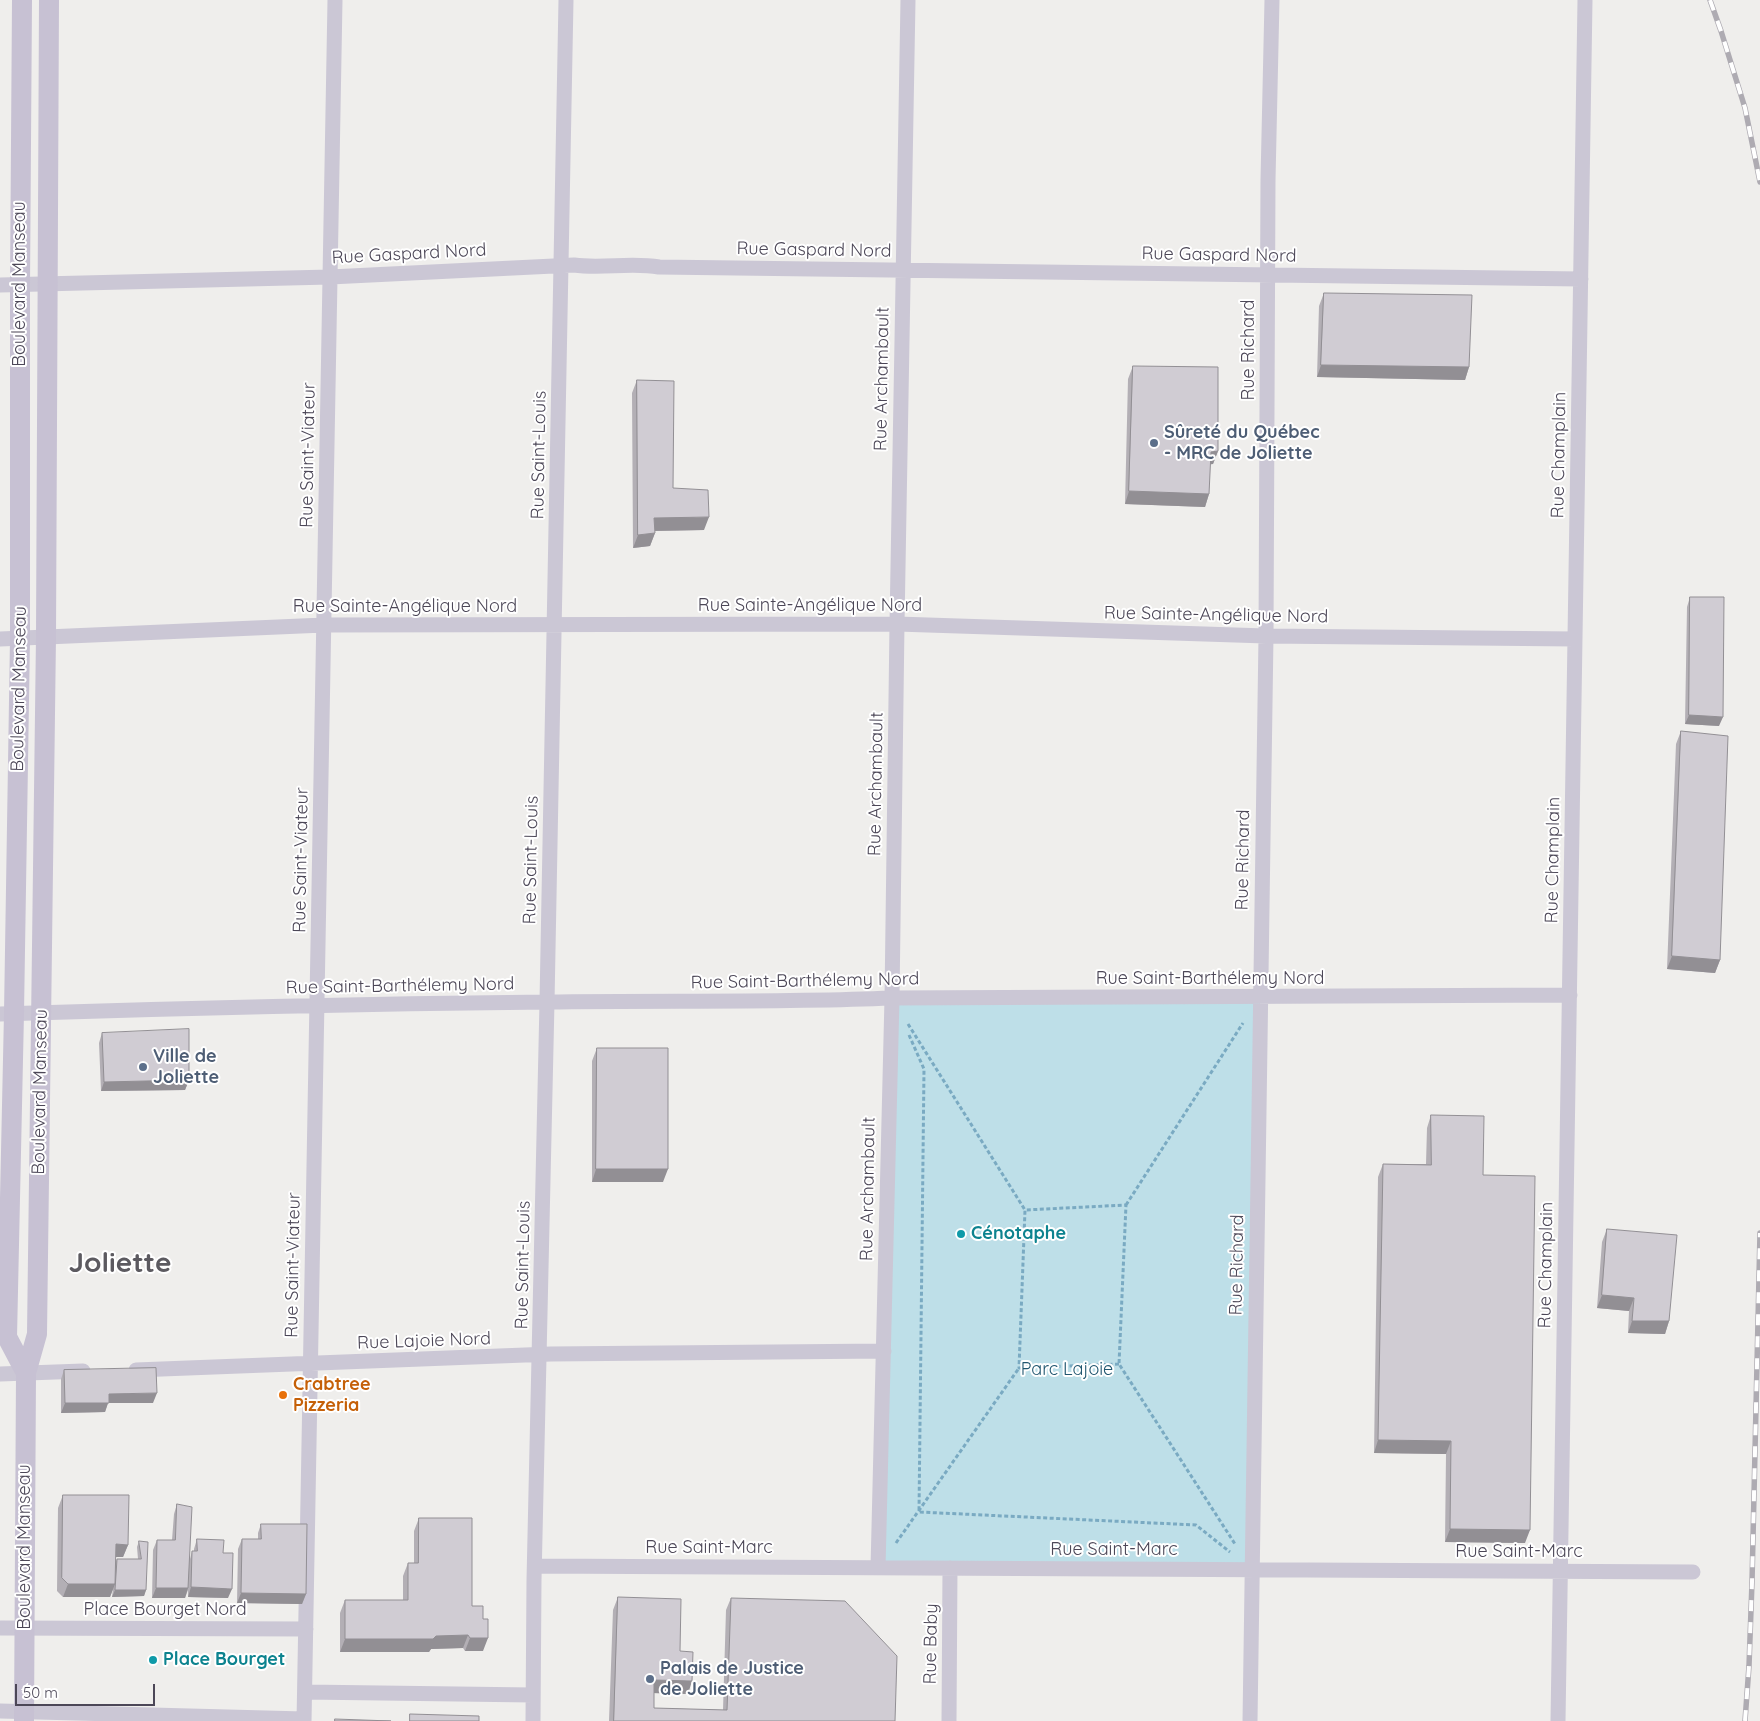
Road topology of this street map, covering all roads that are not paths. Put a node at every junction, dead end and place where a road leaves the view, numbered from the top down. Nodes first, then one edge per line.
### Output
1 (22, 0) edge
2 (50, 0) edge
3 (335, 0) edge
4 (566, 0) edge
5 (908, 0) edge
6 (1272, 0) edge
7 (1586, 0) edge
8 (562, 265) junction
9 (902, 270) junction
10 (1269, 275) junction
11 (330, 277) junction
12 (1581, 279) junction
13 (48, 284) junction
14 (10, 285) edge
15 (896, 624) junction
16 (324, 625) junction
17 (554, 626) junction
18 (46, 636) junction
19 (1266, 636) junction
20 (10, 639) edge
21 (1575, 639) junction
22 (1570, 995) junction
23 (892, 998) junction
24 (1260, 998) junction
25 (547, 1002) junction
26 (317, 1006) junction
27 (41, 1012) junction
28 (7, 1014) edge
29 (884, 1351) junction
30 (540, 1354) junction
31 (310, 1364) junction
32 (124, 1370) edge
33 (95, 1371) edge
34 (26, 1373) junction
35 (0, 1374) edge
36 (535, 1566) junction
37 (878, 1568) junction
38 (950, 1568) junction
39 (1252, 1570) junction
40 (1560, 1571) junction
41 (1693, 1572) dead end
42 (0, 1628) edge
43 (25, 1628) junction
44 (306, 1629) junction
45 (305, 1692) junction
46 (533, 1695) junction
47 (0, 1711) edge
48 (24, 1716) edge
49 (304, 1720) edge
50 (533, 1721) edge
51 (948, 1721) edge
52 (1250, 1721) edge
53 (1558, 1721) edge

1 - 14 main road, Boulevard Manseau
2 - 13 main road, Boulevard Manseau
3 - 11 street, Rue Saint-Viateur
4 - 8 street, Rue Saint-Louis
5 - 9 street, Rue Archambault
6 - 10 street, Rue Richard
7 - 12 street, Rue Champlain
8 - 9 street, Rue Gaspard Nord
8 - 11 street, Rue Gaspard Nord
8 - 17 street, Rue Saint-Louis
9 - 10 street, Rue Gaspard Nord
9 - 15 street, Rue Archambault
10 - 12 street, Rue Gaspard Nord
10 - 19 street, Rue Richard
11 - 13 street, Rue Gaspard Nord
11 - 16 street, Rue Saint-Viateur
12 - 21 street, Rue Champlain
13 - 14 street, Rue Gaspard Nord
13 - 18 main road, Boulevard Manseau
14 - 20 main road, Boulevard Manseau
15 - 17 street, Rue Sainte-Angélique Nord
15 - 19 street, Rue Sainte-Angélique Nord
15 - 23 street, Rue Archambault
16 - 17 street, Rue Sainte-Angélique Nord
16 - 18 street, Rue Sainte-Angélique Nord
16 - 26 street, Rue Saint-Viateur
17 - 25 street, Rue Saint-Louis
18 - 20 street, Rue Sainte-Angélique Nord
18 - 27 main road, Boulevard Manseau
19 - 21 street, Rue Sainte-Angélique Nord
19 - 24 street, Rue Richard
20 - 28 main road, Boulevard Manseau
21 - 22 street, Rue Champlain
22 - 24 street, Rue Saint-Barthélemy Nord
22 - 40 street, Rue Champlain
23 - 24 street, Rue Saint-Barthélemy Nord
23 - 25 street, Rue Saint-Barthélemy Nord
23 - 29 street, Rue Archambault
24 - 39 street, Rue Richard
25 - 26 street, Rue Saint-Barthélemy Nord
25 - 30 street, Rue Saint-Louis
26 - 27 street, Rue Saint-Barthélemy Nord
26 - 31 street, Rue Saint-Viateur
27 - 28 street, Rue Saint-Barthélemy Nord
27 - 34 main road, Boulevard Manseau
28 - 34 main road, Boulevard Manseau
29 - 30 street, Rue Lajoie Nord
29 - 37 street, Rue Archambault
30 - 31 street, Rue Lajoie Nord
30 - 36 street, Rue Saint-Louis
31 - 32 street, Rue Lajoie Nord
31 - 44 street, Rue Saint-Viateur
33 - 34 street
34 - 35 street
34 - 43 main road, Boulevard Manseau
36 - 37 street, Rue Saint-Marc
36 - 46 street, Rue Saint-Louis
37 - 38 street, Rue Saint-Marc
38 - 39 street, Rue Saint-Marc
38 - 51 street, Rue Baby
39 - 40 street, Rue Saint-Marc
39 - 52 street, Rue Richard
40 - 41 street, Rue Saint-Marc
40 - 53 street, Rue Champlain
42 - 43 street, Place Bourget Nord
43 - 44 street, Place Bourget Nord
43 - 48 main road, Boulevard Manseau
44 - 45 street, Rue Saint-Viateur
45 - 46 street
45 - 49 street, Rue Saint-Viateur
46 - 50 street, Rue Saint-Louis
47 - 48 street
48 - 49 street

